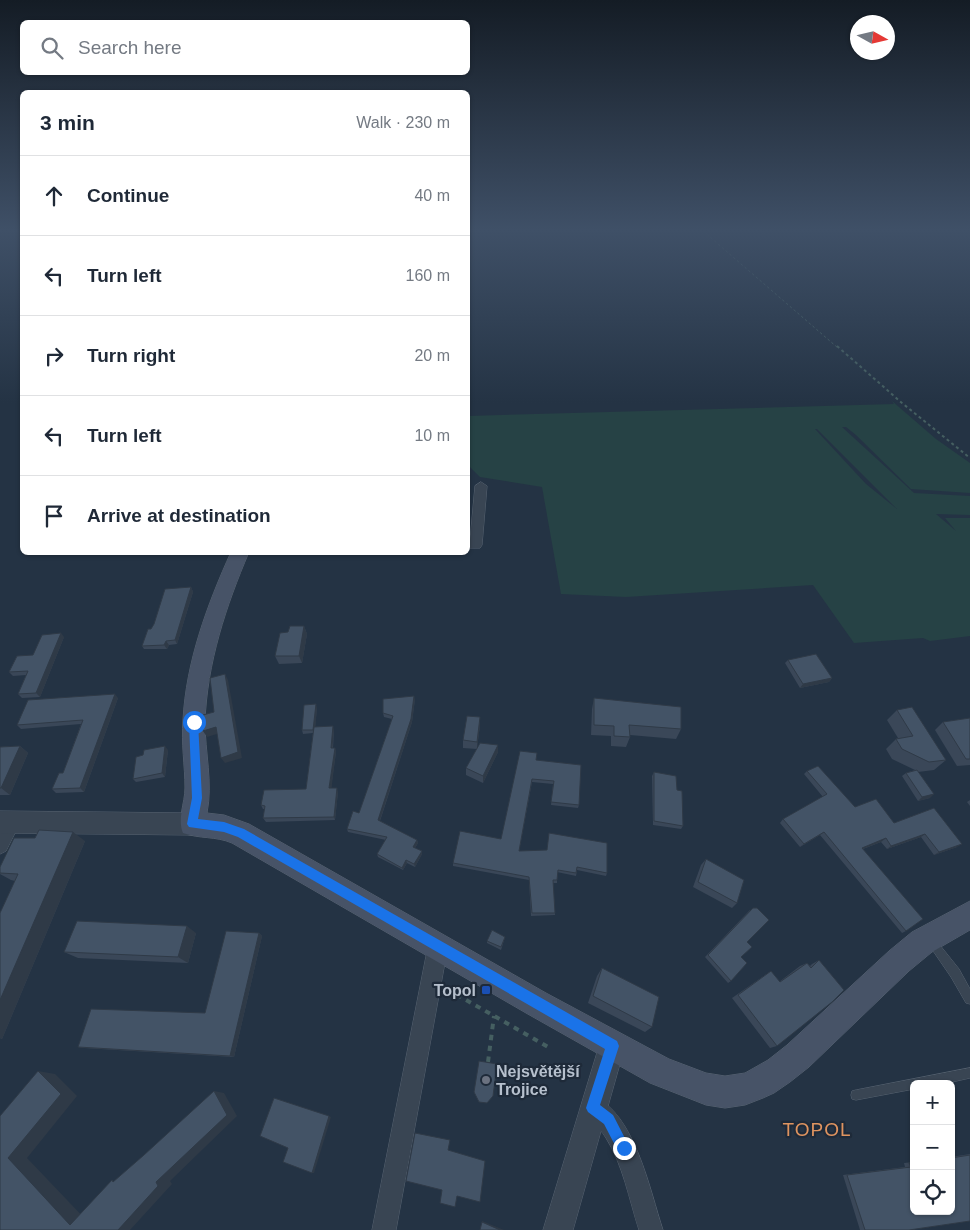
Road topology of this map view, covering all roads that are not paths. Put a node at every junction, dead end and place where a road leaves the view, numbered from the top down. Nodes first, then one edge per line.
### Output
1 (481, 486) dead end
2 (470, 544) edge
3 (239, 555) edge
4 (6, 822) edge
5 (192, 824) junction
6 (0, 845) edge
7 (970, 915) edge
8 (929, 938) junction
9 (438, 946) junction
10 (970, 999) edge
11 (612, 1046) junction
12 (970, 1073) edge
13 (934, 1080) edge
14 (910, 1085) edge
15 (856, 1095) dead end
16 (593, 1108) junction
17 (384, 1230) edge
18 (558, 1230) edge
19 (651, 1230) edge

1 - 2 street
3 - 5 main road
4 - 5 street
4 - 6 street
5 - 9 main road
7 - 8 main road
8 - 10 lane
8 - 11 main road
9 - 11 main road
9 - 17 street
11 - 16 street
12 - 13 lane
14 - 15 lane
16 - 18 street
16 - 19 street

